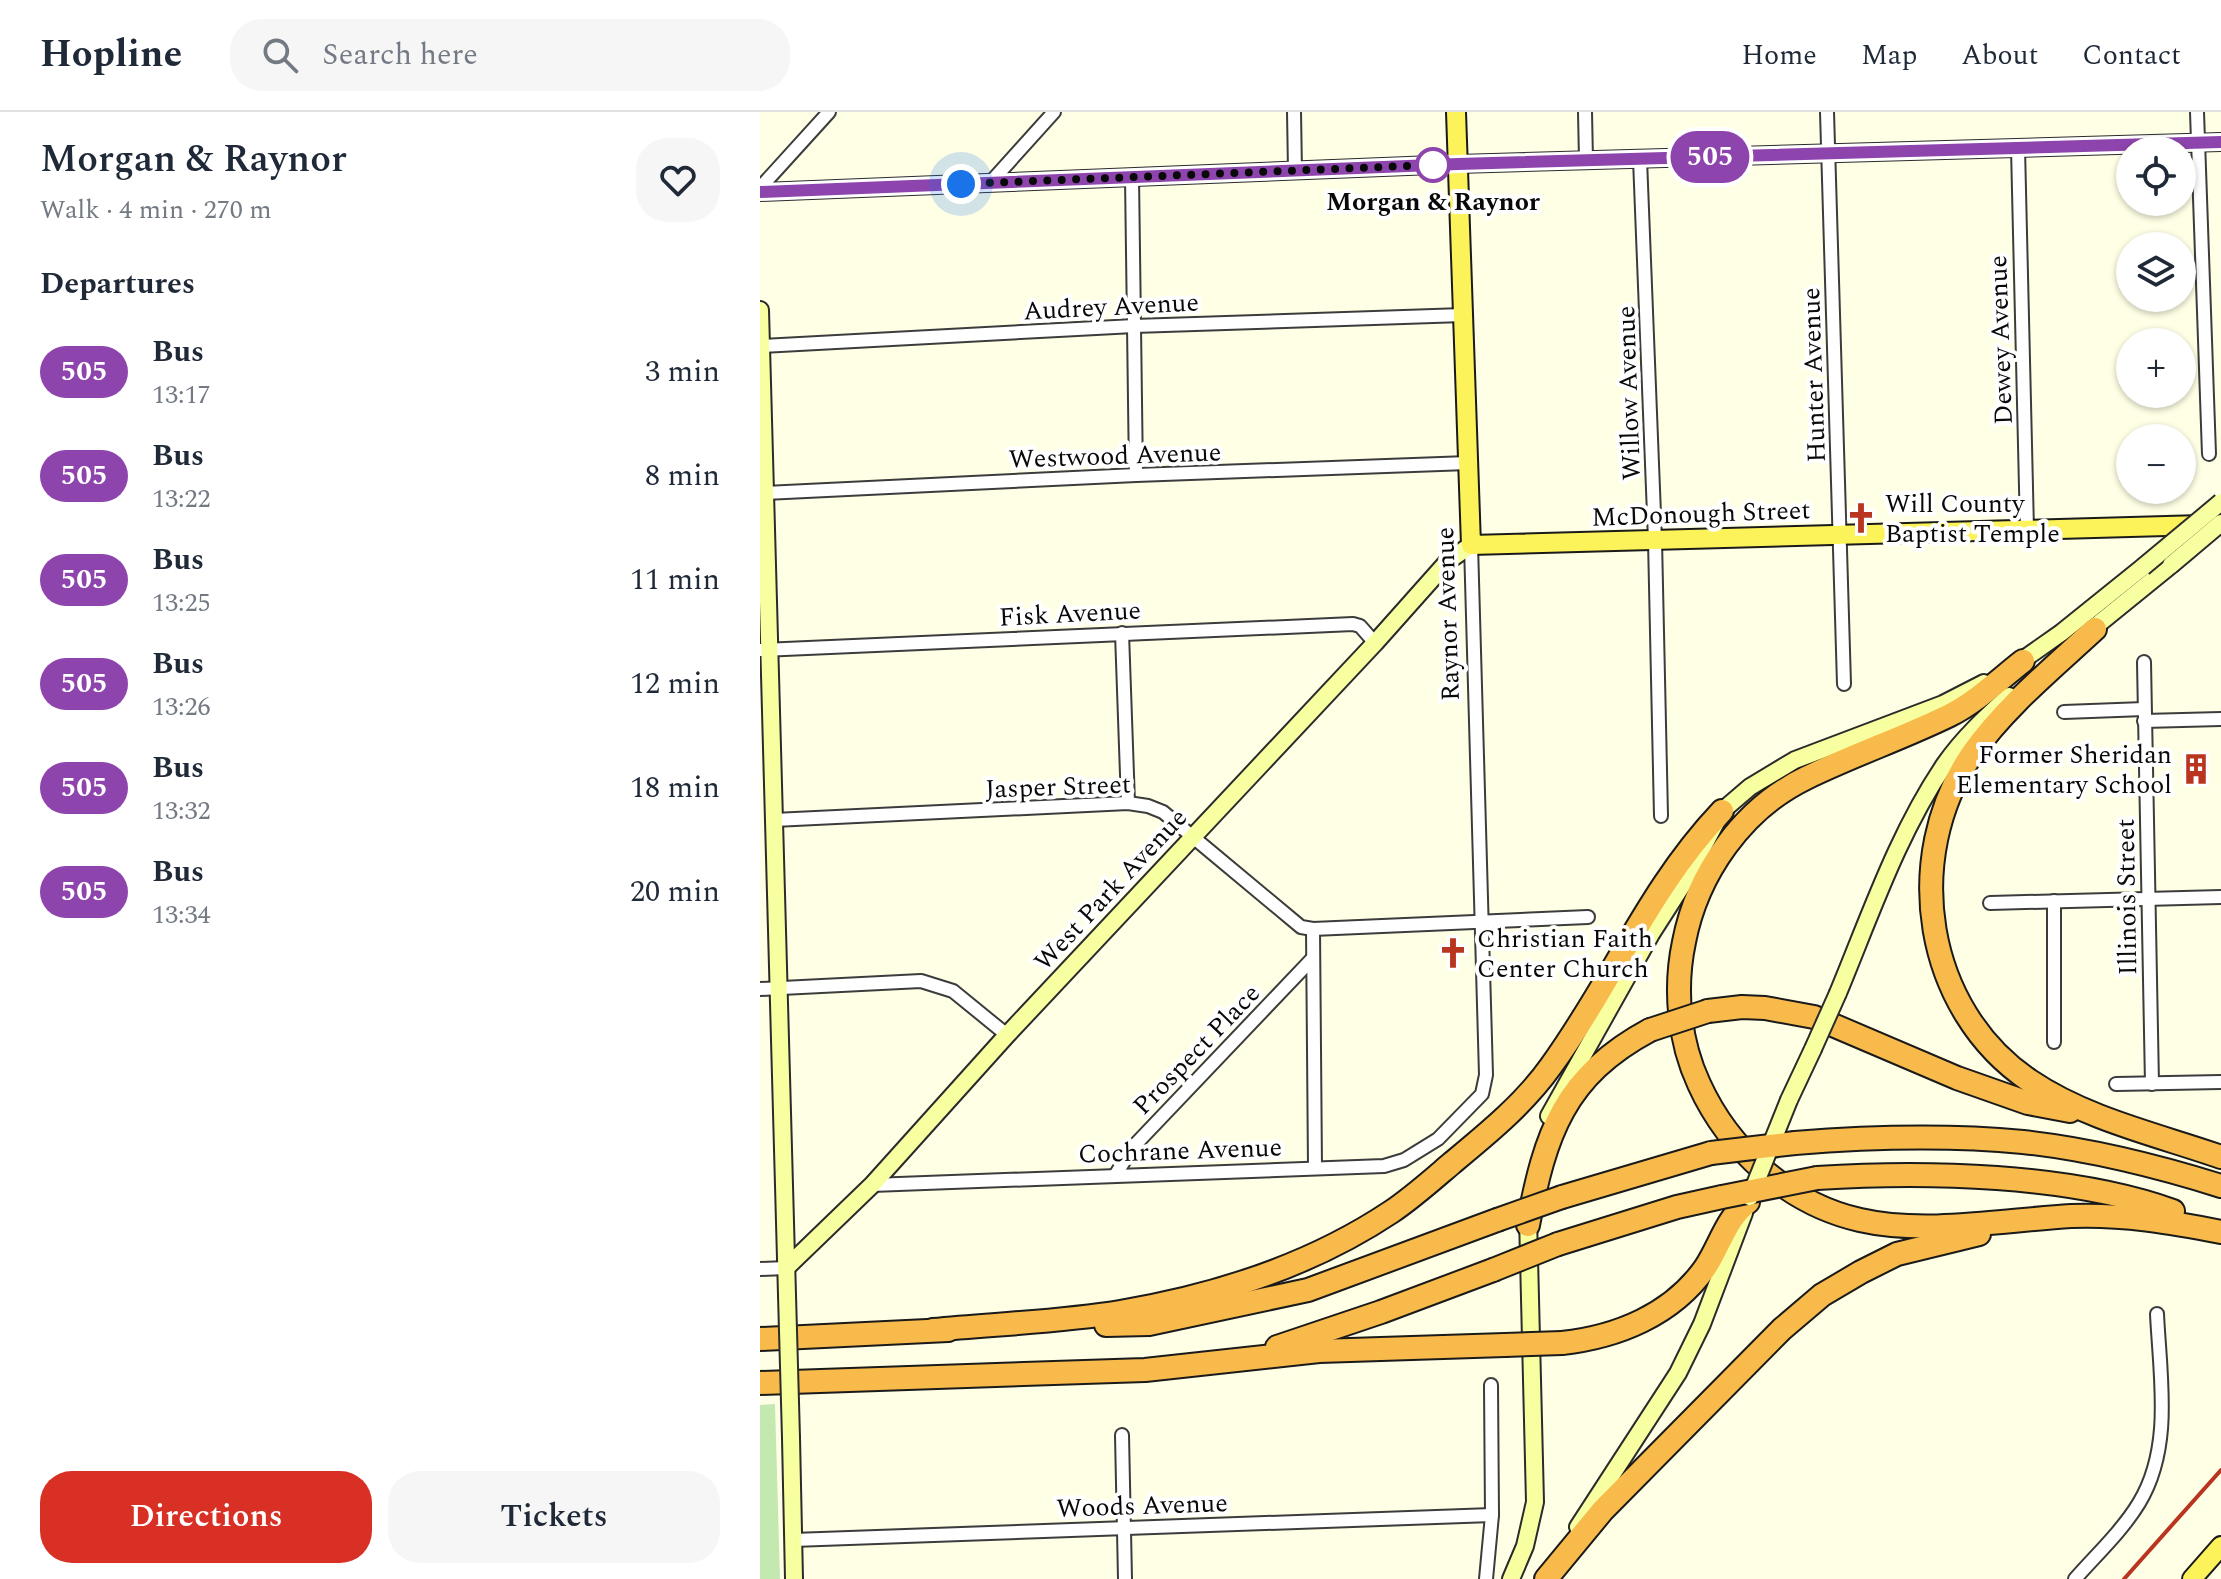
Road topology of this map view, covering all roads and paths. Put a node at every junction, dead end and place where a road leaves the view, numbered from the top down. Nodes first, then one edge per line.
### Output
1 (829, 112) edge
2 (1054, 112) edge
3 (1294, 112) edge
4 (1456, 112) edge
5 (1585, 112) edge
6 (1827, 112) edge
7 (2197, 112) edge
8 (2221, 142) edge
9 (2198, 143) junction
10 (2018, 148) junction
11 (1828, 154) junction
12 (1640, 159) junction
13 (1586, 160) junction
14 (1458, 164) junction
15 (1295, 171) junction
16 (1132, 177) junction
17 (990, 183) junction
18 (760, 190) edge
19 (760, 310) edge
20 (1463, 315) junction
21 (1134, 326) junction
22 (761, 346) edge
23 (2209, 454) dead end
24 (1468, 463) junction
25 (1136, 475) junction
26 (765, 493) junction
27 (2221, 502) edge
28 (2221, 524) edge
29 (2027, 530) junction
30 (1840, 535) junction
31 (1655, 540) junction
32 (1471, 545) junction
33 (2095, 629) junction
34 (1122, 633) junction
35 (1375, 643) junction
36 (765, 649) edge
37 (2023, 661) junction
38 (2144, 662) dead end
39 (1844, 684) dead end
40 (2064, 712) dead end
41 (2144, 715) junction
42 (2221, 719) edge
43 (1128, 803) junction
44 (1722, 811) junction
45 (1661, 816) dead end
46 (774, 820) junction
47 (1191, 838) junction
48 (2221, 897) edge
49 (2149, 899) junction
50 (2054, 901) junction
51 (1990, 903) dead end
52 (1588, 917) dead end
53 (1481, 921) junction
54 (1313, 929) junction
55 (1313, 958) junction
56 (779, 988) junction
57 (760, 989) edge
58 (1007, 1035) junction
59 (2054, 1042) dead end
60 (2221, 1082) edge
61 (2116, 1084) dead end
62 (2152, 1084) junction
63 (1470, 1109) joint
64 (2095, 1113) junction
65 (2221, 1157) edge
66 (1315, 1168) junction
67 (1116, 1174) junction
68 (872, 1185) junction
69 (2221, 1186) edge
70 (1748, 1202) junction
71 (2075, 1216) junction
72 (1528, 1225) junction
73 (2221, 1230) edge
74 (786, 1268) junction
75 (760, 1269) edge
76 (2157, 1314) dead end
77 (933, 1330) junction
78 (760, 1339) edge
79 (1241, 1358) junction
80 (760, 1383) edge
81 (1491, 1385) dead end
82 (1122, 1435) dead end
83 (1492, 1515) junction
84 (1124, 1528) junction
85 (793, 1540) junction
86 (2221, 1546) edge
87 (794, 1579) edge
88 (1125, 1579) edge
89 (1486, 1579) edge
90 (1511, 1579) edge
91 (1545, 1579) edge
92 (2075, 1579) edge
93 (2192, 1579) edge

1 - 18 street
2 - 17 street
3 - 15 street
4 - 14 main road, Raynor Avenue
5 - 13 street
6 - 11 street, Hunter Avenue
7 - 9 street
8 - 9 street
9 - 10 street
9 - 23 street
10 - 11 street
10 - 29 street, Dewey Avenue
11 - 12 street
11 - 30 street, Hunter Avenue
12 - 13 street
12 - 31 street, Willow Avenue
13 - 14 street
14 - 15 street
14 - 20 main road, Raynor Avenue
15 - 16 street
16 - 17 street
16 - 21 street
17 - 18 street
19 - 22 street
20 - 21 street, Audrey Avenue
20 - 24 main road, Raynor Avenue
21 - 22 street, Audrey Avenue
21 - 25 street
22 - 26 street
24 - 25 street, Westwood Avenue
24 - 32 main road, Raynor Avenue
25 - 26 street, Westwood Avenue
26 - 36 street
27 - 37 street, bridge
28 - 29 main road, McDonough Street
28 - 33 street, bridge
29 - 30 main road, McDonough Street
30 - 31 main road, McDonough Street
30 - 39 street, Hunter Avenue
31 - 32 main road, McDonough Street
31 - 45 street, Willow Avenue
32 - 35 street, West Park Avenue
32 - 53 street, Raynor Avenue
33 - 64 highway
33 - 70 street, bridge
34 - 35 street, Fisk Avenue
34 - 36 street, Fisk Avenue
34 - 43 street
35 - 47 street, West Park Avenue
36 - 46 street
37 - 44 street
37 - 71 highway
38 - 41 street, Illinois Street
40 - 41 street
41 - 42 street
41 - 49 street, Illinois Street
43 - 46 street, Jasper Street
43 - 47 street, Jasper Street
44 - 72 street
44 - 77 highway
46 - 56 street
47 - 54 street, Jasper Street
47 - 58 street, West Park Avenue
48 - 49 street
49 - 50 street
49 - 62 street, Illinois Street
50 - 51 street
50 - 59 street
52 - 53 street
53 - 54 street
53 - 63 street, Raynor Avenue
54 - 55 street
55 - 66 street
55 - 67 street, Prospect Place
56 - 57 street
56 - 58 street
56 - 74 street
58 - 68 street, West Park Avenue
60 - 62 street
61 - 62 street
63 - 66 street, Cochrane Avenue
64 - 65 highway
64 - 72 highway, bridge
66 - 67 street, Cochrane Avenue
67 - 68 street, Cochrane Avenue
68 - 74 street, West Park Avenue
69 - 77 highway, bridge
70 - 79 highway, bridge
70 - 91 street
71 - 73 highway
71 - 91 highway
72 - 90 street
73 - 79 highway, bridge
74 - 75 street
74 - 85 street, bridge
76 - 92 street
77 - 78 highway
79 - 80 highway
81 - 83 street
82 - 84 street
83 - 84 street, Woods Avenue
83 - 89 street
84 - 85 street, Woods Avenue
84 - 88 street
85 - 87 street
86 - 93 main road

